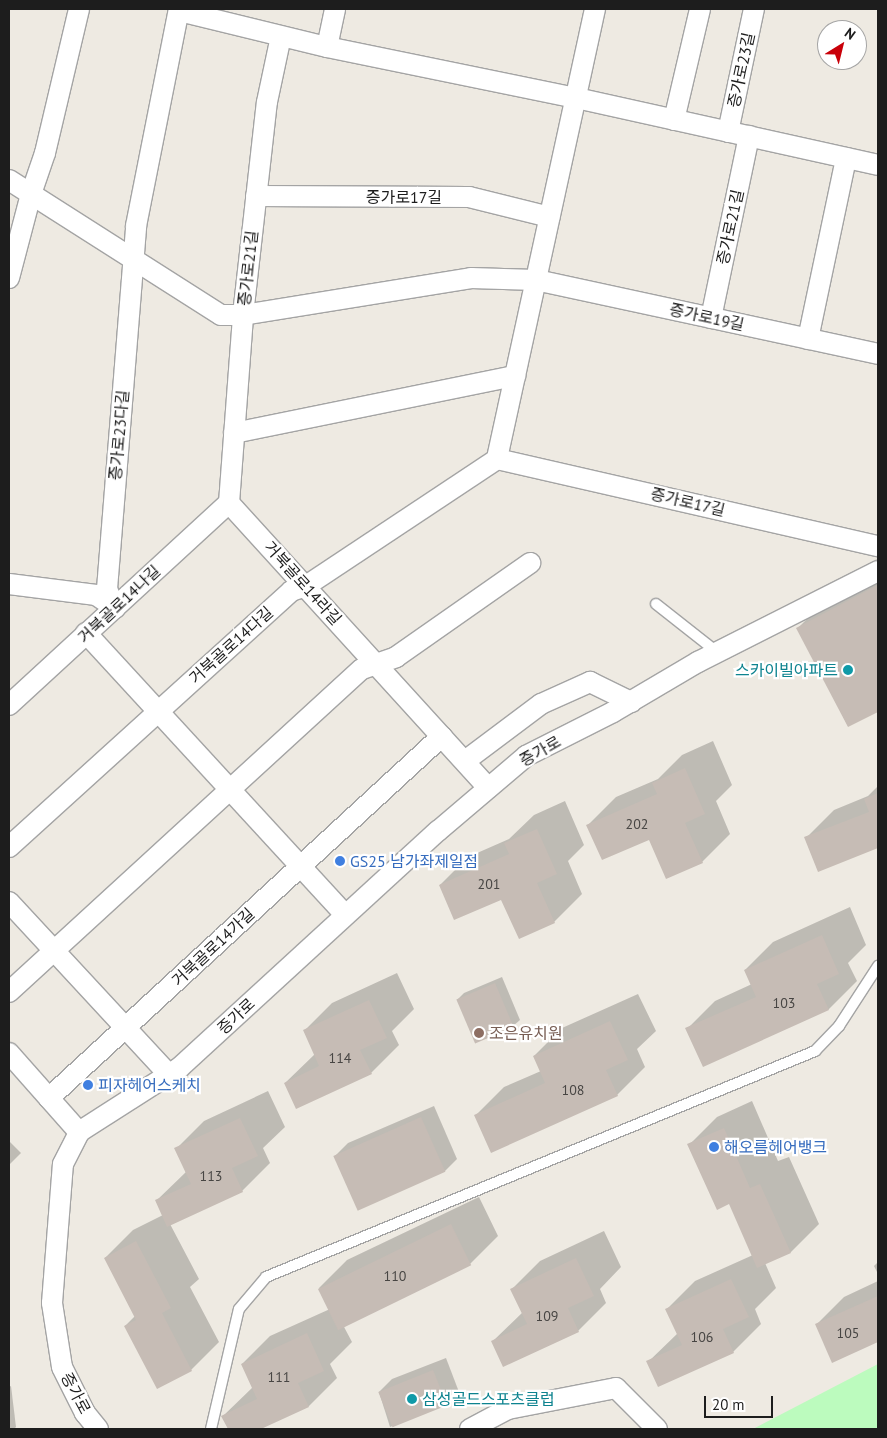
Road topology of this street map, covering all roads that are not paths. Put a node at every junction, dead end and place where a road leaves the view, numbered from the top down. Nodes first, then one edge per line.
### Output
1 (79, 9) edge
2 (335, 9) edge
3 (596, 9) edge
4 (700, 9) edge
5 (754, 9) edge
6 (179, 10) edge
7 (281, 36) junction
8 (327, 47) junction
9 (576, 98) junction
10 (674, 120) junction
11 (728, 132) junction
12 (749, 136) junction
13 (846, 158) junction
14 (878, 165) edge
15 (9, 180) edge
16 (30, 194) junction
17 (256, 196) junction
18 (550, 217) junction
19 (133, 260) junction
20 (9, 278) edge
21 (536, 280) junction
22 (243, 315) junction
23 (711, 318) junction
24 (808, 339) junction
25 (878, 354) edge
26 (515, 376) junction
27 (234, 433) junction
28 (497, 459) junction
29 (229, 503) junction
30 (878, 546) edge
31 (530, 563) dead end
32 (878, 572) edge
33 (9, 584) edge
34 (306, 586) junction
35 (656, 604) dead end
36 (114, 608) junction
37 (86, 633) junction
38 (717, 652) junction
39 (376, 664) junction
40 (630, 702) junction
41 (9, 705) edge
42 (159, 710) junction
43 (442, 736) junction
44 (465, 761) junction
45 (488, 788) junction
46 (230, 789) junction
47 (9, 847) edge
48 (301, 865) junction
49 (9, 902) edge
50 (345, 916) junction
51 (55, 952) junction
52 (878, 966) edge
53 (9, 992) edge
54 (125, 1028) junction
55 (9, 1053) edge
56 (169, 1075) junction
57 (49, 1098) junction
58 (79, 1132) junction
59 (98, 1429) edge
60 (211, 1429) edge
61 (470, 1429) edge
62 (657, 1429) edge

1 - 16 street
2 - 8 street
3 - 9 street
4 - 10 street
5 - 11 street, 증가로23길
6 - 7 street
6 - 19 street, 증가로23다길
7 - 8 street
7 - 17 street, 증가로21길
8 - 9 street
9 - 10 street
9 - 18 street
10 - 11 street
11 - 12 street
12 - 13 street
12 - 23 street, 증가로21길
13 - 14 street
13 - 24 street
15 - 16 street
16 - 19 street
16 - 20 street
17 - 18 street, 증가로17길
17 - 22 street, 증가로21길
18 - 21 street
19 - 22 street
19 - 36 street, 증가로23다길
21 - 22 street
21 - 23 street, 증가로19길
21 - 26 street
22 - 27 street, 증가로21길
23 - 24 street, 증가로19길
24 - 25 street, 증가로19길
26 - 27 street
26 - 28 street
27 - 29 street, 증가로21길
28 - 30 street, 증가로17길
28 - 34 street
29 - 34 street, 거북골로14라길
29 - 36 street, 거북골로14나길
31 - 39 street
32 - 38 street, 증가로
33 - 36 street
34 - 39 street, 거북골로14라길
34 - 42 street, 거북골로14다길
35 - 38 lane
36 - 37 street, 거북골로14나길
37 - 41 street, 거북골로14나길
37 - 42 street
38 - 40 street, 증가로
39 - 43 street, 거북골로14라길
39 - 46 street
40 - 44 street
40 - 45 street, 증가로
42 - 46 street
42 - 47 street
43 - 44 street, 거북골로14라길
43 - 48 street
44 - 45 street, 거북골로14라길
45 - 50 street, 증가로
46 - 48 street
46 - 51 street
48 - 50 street
48 - 54 street, 거북골로14가길
49 - 51 street
50 - 56 street, 증가로
51 - 53 street
51 - 54 street
52 - 60 lane
54 - 56 street
54 - 57 street, 거북골로14가길
55 - 57 street
56 - 58 street, 증가로
57 - 58 street
58 - 59 street, 증가로
61 - 62 street

